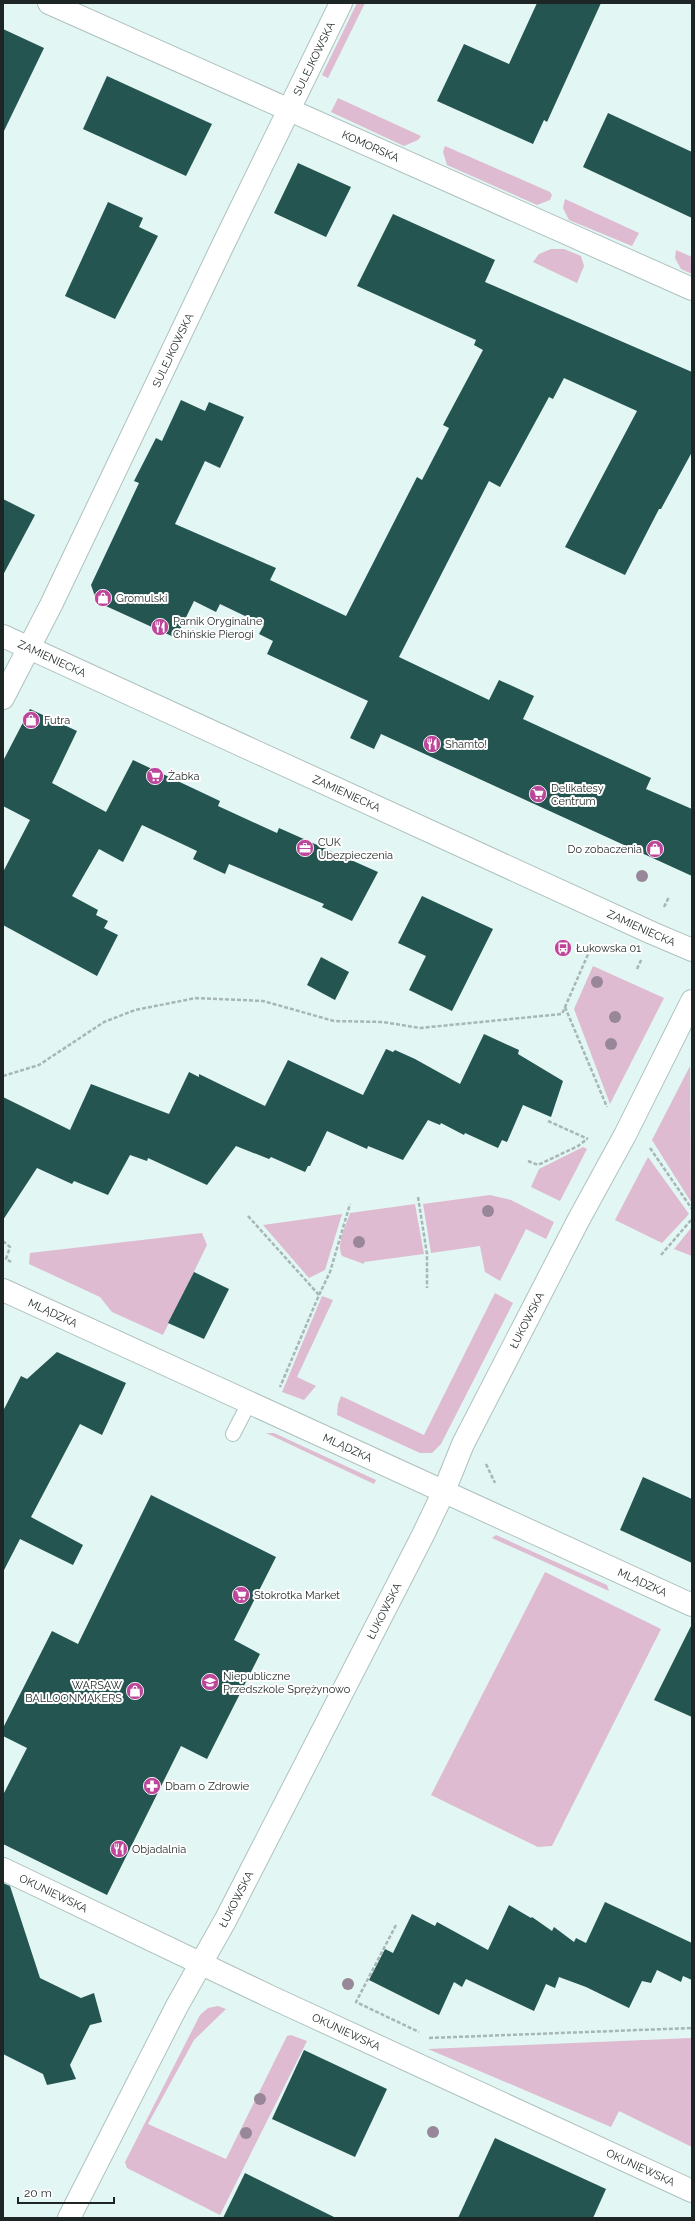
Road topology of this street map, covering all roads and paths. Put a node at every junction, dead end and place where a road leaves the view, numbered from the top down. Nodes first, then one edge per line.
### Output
1 (49, 3) edge
2 (341, 3) edge
3 (288, 109) junction
4 (692, 289) edge
5 (3, 636) edge
6 (29, 648) junction
7 (3, 698) edge
8 (669, 897) dead end
9 (661, 913) dead end
10 (692, 950) edge
11 (588, 952) dead end
12 (644, 954) dead end
13 (637, 969) dead end
14 (692, 1001) edge
15 (565, 1007) junction
16 (3, 1076) edge
17 (611, 1114) dead end
18 (548, 1121) dead end
19 (587, 1139) junction
20 (592, 1141) dead end
21 (647, 1142) dead end
22 (528, 1161) dead end
23 (418, 1197) dead end
24 (350, 1204) dead end
25 (692, 1209) edge
26 (248, 1216) dead end
27 (692, 1219) edge
28 (3, 1241) edge
29 (10, 1247) dead end
30 (661, 1255) dead end
31 (427, 1288) dead end
32 (3, 1290) edge
33 (319, 1295) junction
34 (278, 1393) dead end
35 (248, 1403) junction
36 (234, 1434) dead end
37 (487, 1458) dead end
38 (498, 1489) dead end
39 (444, 1491) junction
40 (692, 1605) edge
41 (3, 1869) edge
42 (396, 1925) dead end
43 (202, 1964) junction
44 (692, 2028) edge
45 (420, 2033) dead end
46 (426, 2038) dead end
47 (692, 2191) edge
48 (69, 2218) edge

1 - 3 street, KOMORSKA
2 - 3 street, SULEJKOWSKA
3 - 4 street, KOMORSKA
3 - 6 street, SULEJKOWSKA
5 - 6 street, ZAMIENIECKA
6 - 7 street, SULEJKOWSKA
6 - 10 street, ZAMIENIECKA
8 - 9 path
11 - 15 path
12 - 13 path
14 - 39 street, ŁUKOWSKA
15 - 16 path
15 - 17 path
18 - 19 path
19 - 20 path
19 - 22 path
21 - 25 path
23 - 31 path
24 - 33 path
26 - 33 path
27 - 30 path
28 - 29 path
32 - 35 street, MLĄDZKA
33 - 34 path
35 - 36 lane
35 - 39 street, MLĄDZKA
37 - 38 path
39 - 40 street, MLĄDZKA
39 - 43 street, ŁUKOWSKA
41 - 43 street, OKUNIEWSKA
42 - 45 path
43 - 47 street, OKUNIEWSKA
43 - 48 street, ŁUKOWSKA
44 - 46 path

